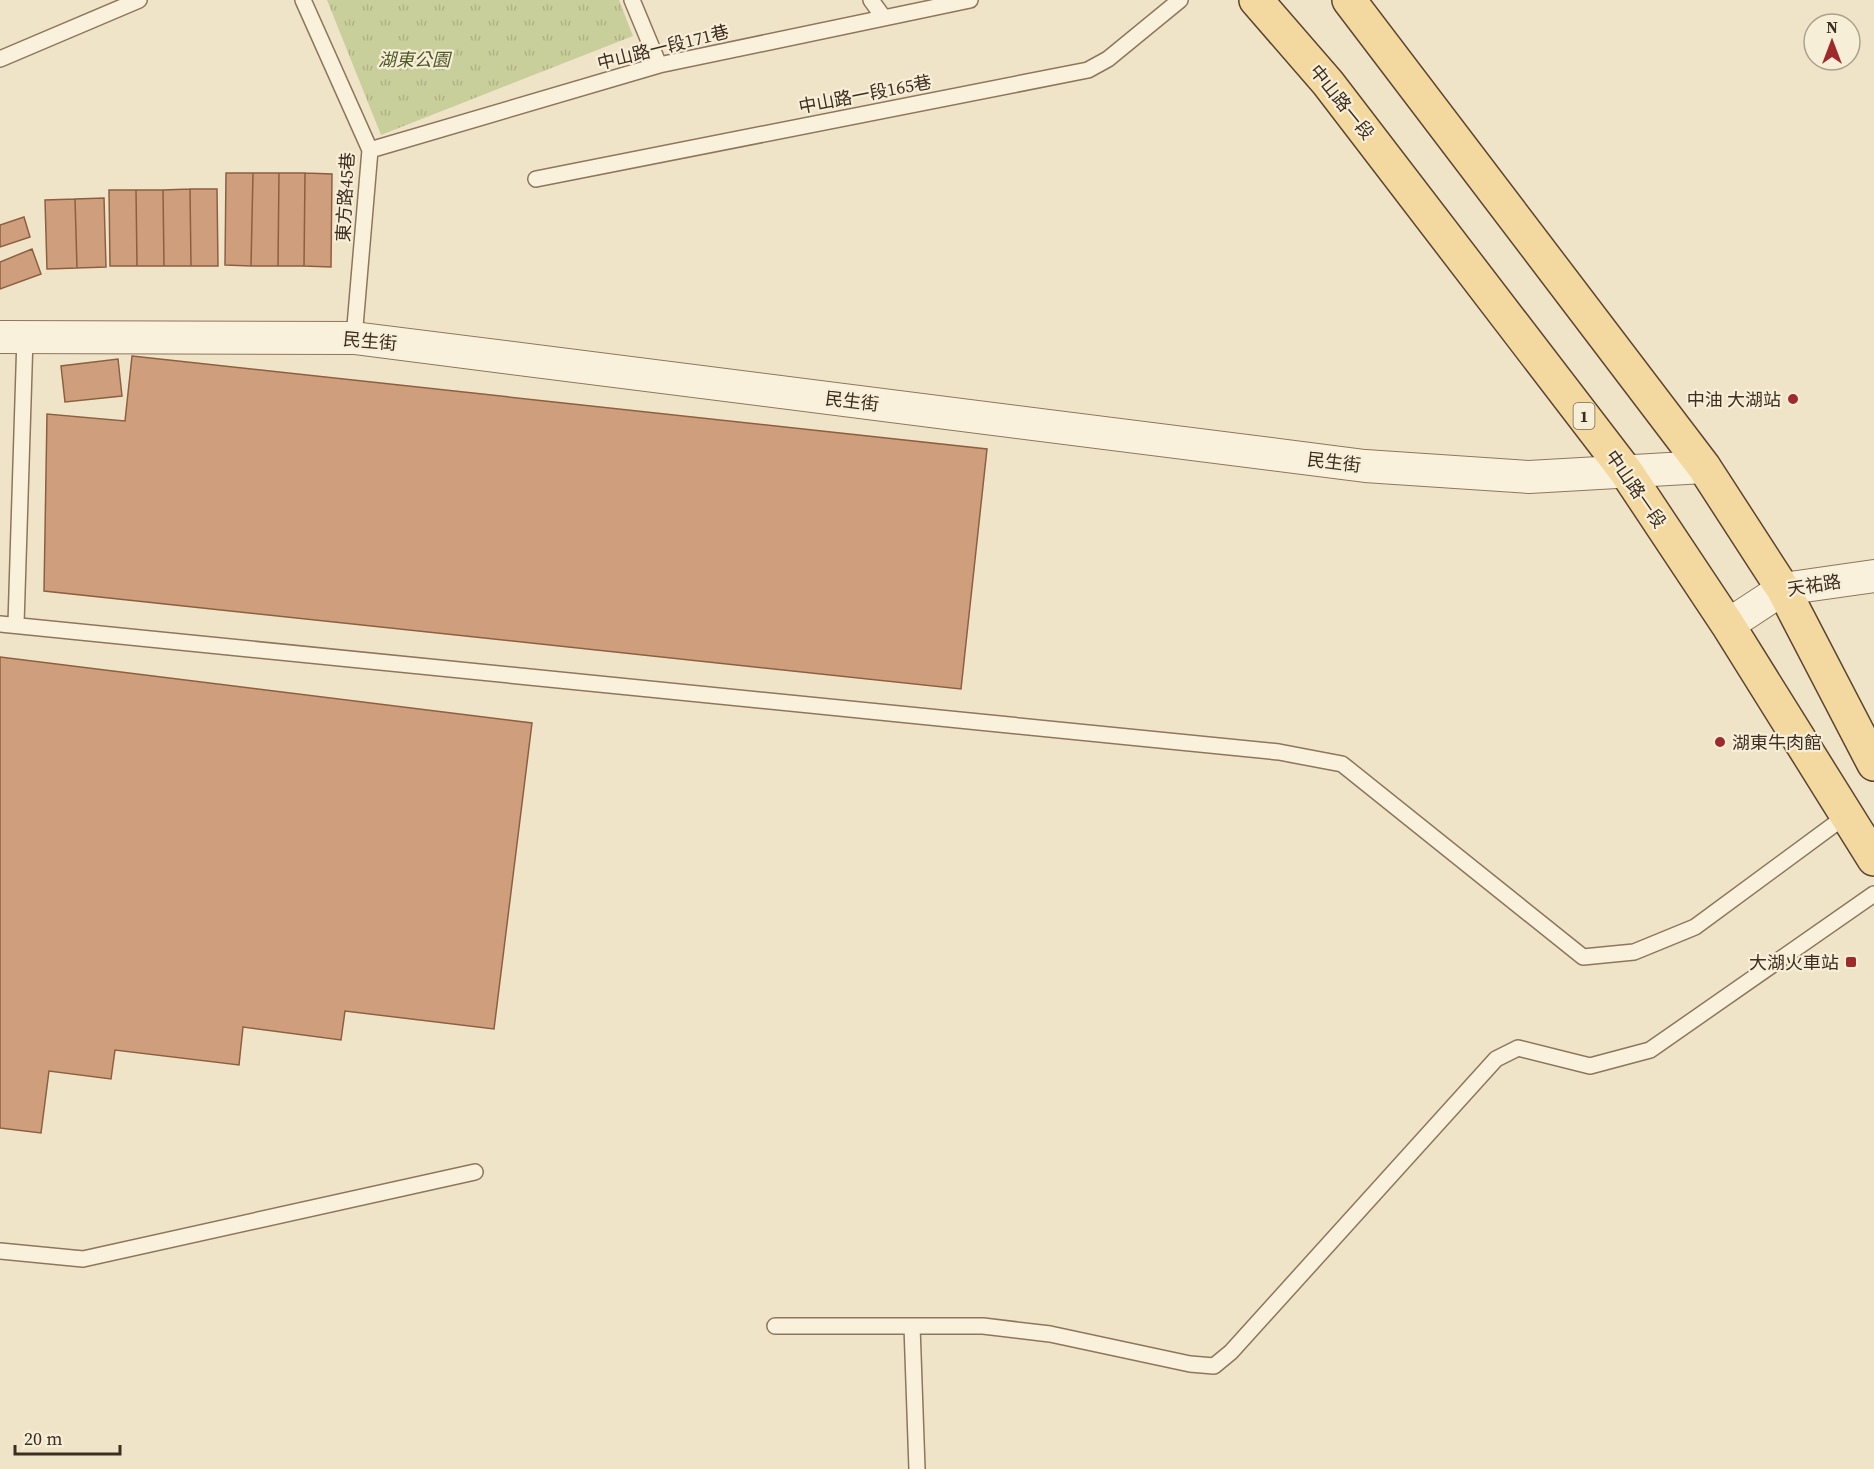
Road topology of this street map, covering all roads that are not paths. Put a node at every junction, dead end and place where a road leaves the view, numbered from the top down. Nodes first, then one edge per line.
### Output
1 (139, 0) edge
2 (303, 0) edge
3 (632, 0) edge
4 (871, 0) edge
5 (970, 0) edge
6 (1180, 0) edge
7 (1256, 0) edge
8 (1349, 0) edge
9 (884, 18) junction
10 (0, 59) edge
11 (659, 65) junction
12 (370, 150) junction
13 (536, 178) dead end
14 (13, 337) edge
15 (354, 338) junction
16 (1704, 467) junction
17 (1627, 472) junction
18 (1874, 576) edge
19 (1783, 589) junction
20 (0, 624) edge
21 (16, 624) junction
22 (1728, 625) junction
23 (1874, 764) edge
24 (1847, 815) junction
25 (1874, 859) edge
26 (1874, 894) edge
27 (475, 1172) dead end
28 (0, 1251) edge
29 (775, 1326) dead end
30 (912, 1326) junction
31 (916, 1469) edge

1 - 10 lane
2 - 12 lane, 東方路45巷
3 - 11 lane
4 - 9 lane
5 - 9 lane, 中山路一段171巷
6 - 13 lane, 中山路一段165巷
7 - 17 main road, 中山路一段 / 1
8 - 16 main road
9 - 11 lane, 中山路一段171巷
11 - 12 lane, 中山路一段171巷
12 - 15 lane, 東方路45巷
14 - 15 street, 民生街
14 - 21 lane
15 - 17 street, 民生街
16 - 17 street, 民生街
16 - 19 main road
17 - 22 main road, 中山路一段 / 1
18 - 19 street, 天祐路
19 - 22 street, 天祐路
19 - 23 main road
20 - 21 lane
21 - 24 lane
22 - 24 main road, 中山路一段 / 1
24 - 25 main road, 中山路一段 / 1
26 - 30 lane
27 - 28 lane
29 - 30 lane
30 - 31 lane

